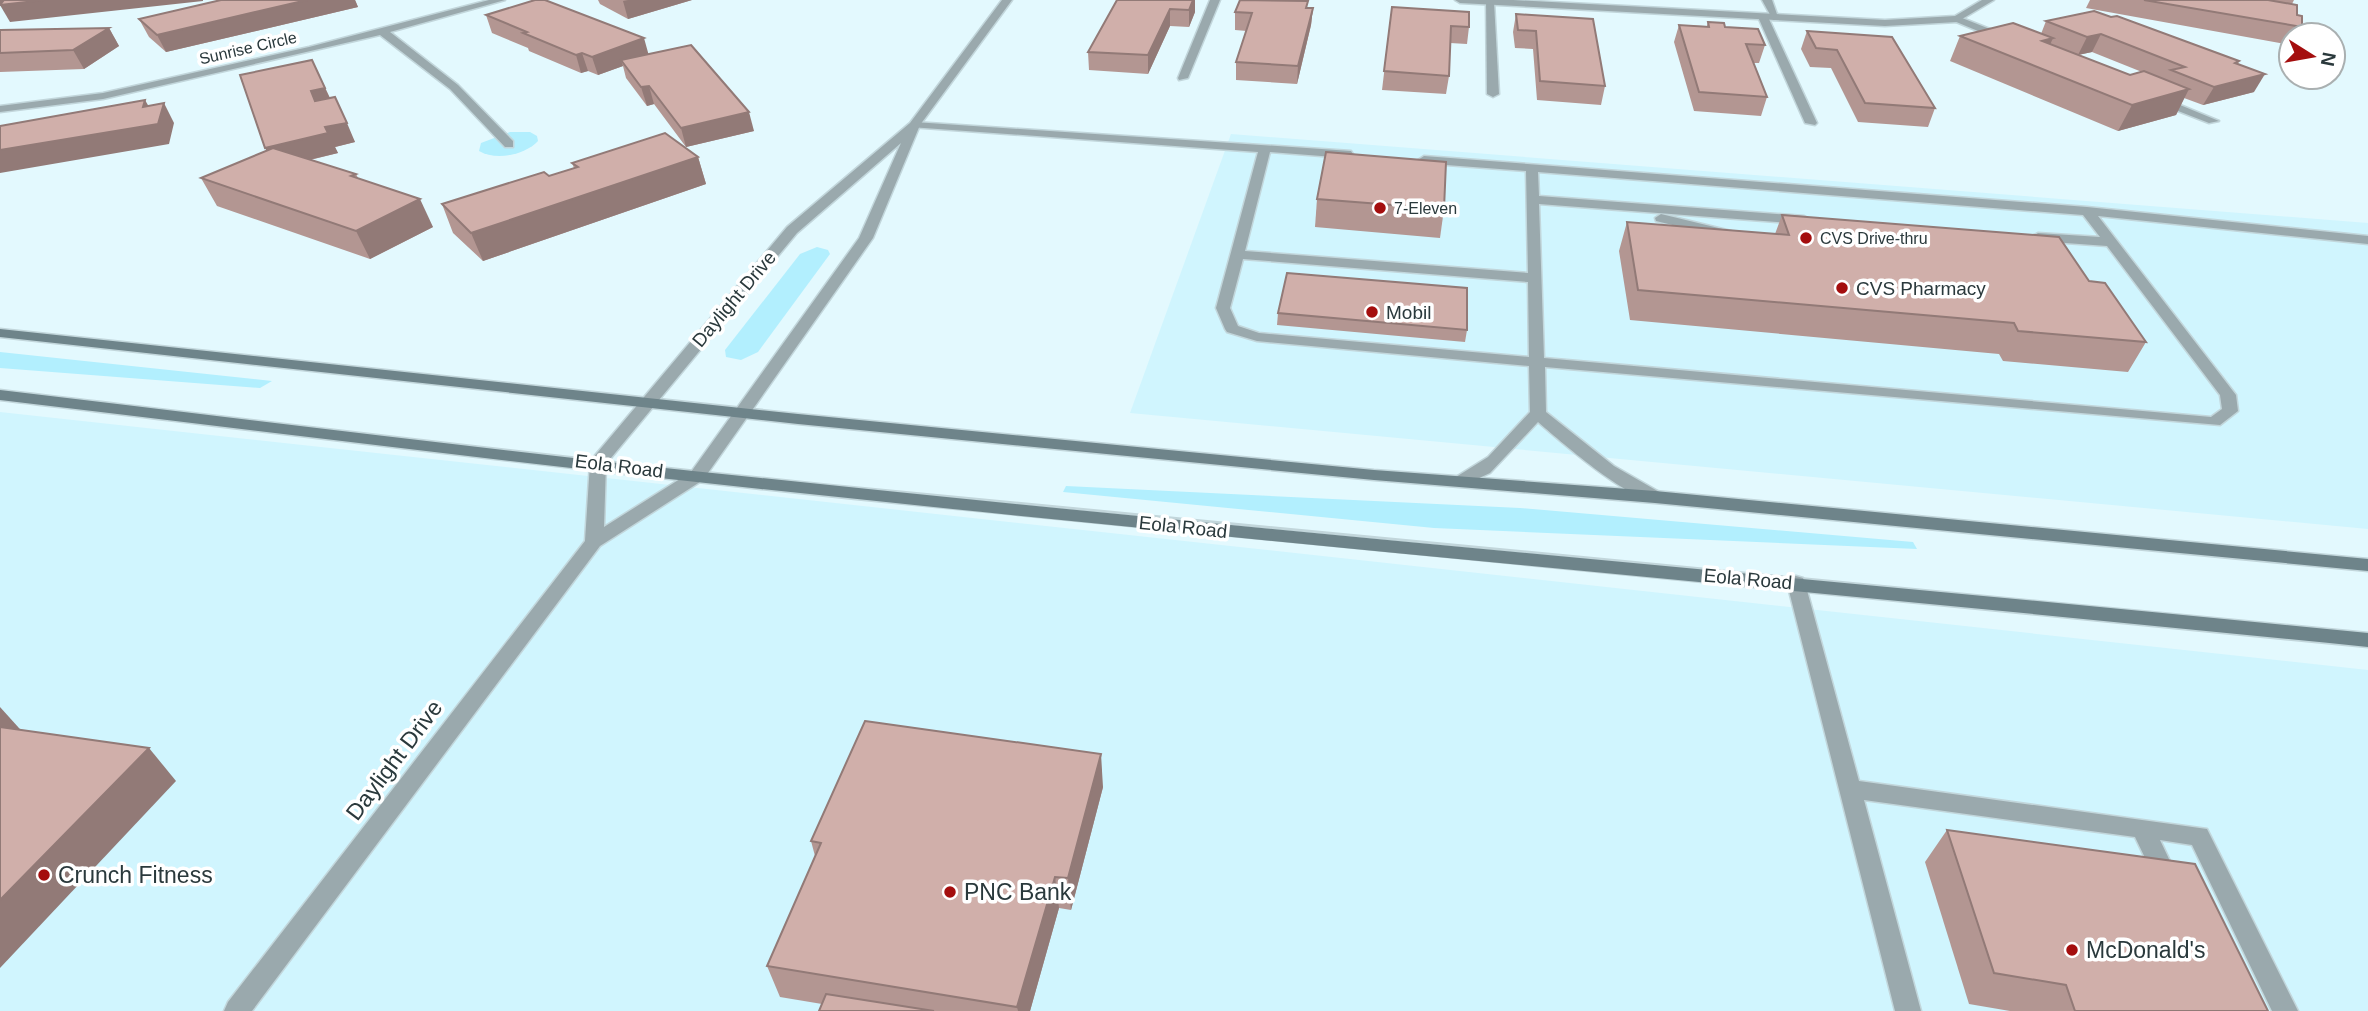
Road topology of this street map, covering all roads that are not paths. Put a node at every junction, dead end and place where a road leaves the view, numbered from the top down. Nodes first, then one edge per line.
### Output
1 (500, 0) edge
2 (1007, 0) edge
3 (1215, 0) edge
4 (1460, 0) edge
5 (1768, 0) edge
6 (1989, 0) edge
7 (1489, 2) junction
8 (1527, 2) edge
9 (1763, 18) junction
10 (1776, 18) junction
11 (1957, 19) junction
12 (382, 31) junction
13 (2021, 45) edge
14 (1183, 78) dead end
15 (1493, 94) dead end
16 (2149, 96) edge
17 (0, 109) edge
18 (2213, 121) dead end
19 (1811, 123) dead end
20 (914, 125) junction
21 (509, 144) dead end
22 (1265, 148) junction
23 (1358, 155) edge
24 (1412, 159) edge
25 (1532, 169) junction
26 (1535, 200) junction
27 (1605, 205) junction
28 (2087, 211) junction
29 (1821, 221) edge
30 (1744, 236) edge
31 (2029, 236) edge
32 (2368, 240) edge
33 (2112, 242) junction
34 (1237, 254) junction
35 (1536, 278) junction
36 (0, 333) edge
37 (1538, 362) junction
38 (0, 395) edge
39 (647, 402) junction
40 (742, 412) junction
41 (1538, 412) junction
42 (598, 463) junction
43 (697, 476) junction
44 (1462, 481) junction
45 (1655, 497) junction
46 (594, 542) junction
47 (2368, 565) edge
48 (1796, 583) junction
49 (2368, 640) edge
50 (1850, 789) junction
51 (2143, 829) junction
52 (2177, 902) edge
53 (237, 1011) edge
54 (1909, 1011) edge
55 (2285, 1011) edge

1 - 12 street, Sunrise Circle
2 - 20 street, Daylight Drive
3 - 14 street
4 - 7 street
5 - 10 street
6 - 11 street
7 - 8 street
7 - 15 street
8 - 9 street
9 - 10 street
9 - 19 street
10 - 11 street
11 - 13 street
12 - 17 street, Sunrise Circle
12 - 21 street
16 - 18 street
20 - 22 street
20 - 39 street, Daylight Drive
20 - 40 street, Daylight Drive
22 - 23 street
22 - 34 street
24 - 25 street
25 - 26 street
25 - 28 street
26 - 27 street
26 - 35 street
27 - 29 street
27 - 30 street
28 - 32 street
28 - 33 street
31 - 33 street
33 - 37 street
34 - 35 street
34 - 37 street
35 - 37 street
36 - 39 street
37 - 41 street
38 - 42 street, Eola Road
39 - 40 street
39 - 42 street, Daylight Drive
40 - 43 street, Daylight Drive
40 - 44 street
41 - 44 street
41 - 45 street
42 - 43 street, Eola Road
42 - 46 street
43 - 46 street, Daylight Drive
43 - 48 street, Eola Road
44 - 45 street
45 - 47 street
46 - 53 street, Daylight Drive
48 - 49 street, Eola Road
48 - 50 street
50 - 51 street
50 - 54 street
51 - 52 street
51 - 55 street

